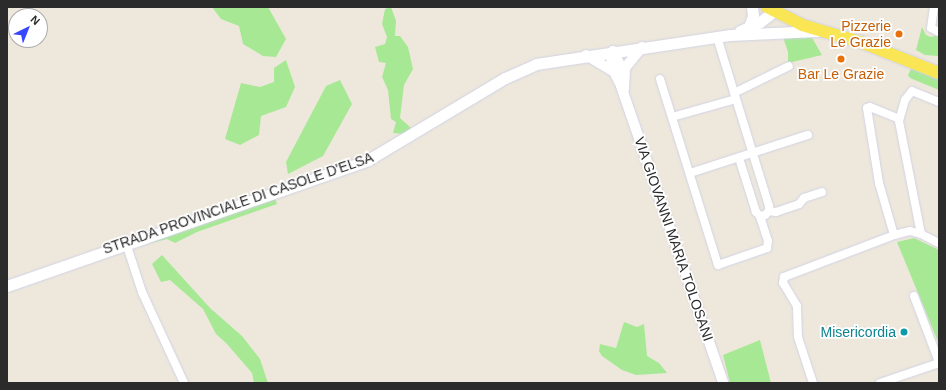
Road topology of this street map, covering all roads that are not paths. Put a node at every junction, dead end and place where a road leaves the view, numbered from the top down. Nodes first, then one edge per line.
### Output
1 (752, 7) edge
2 (934, 7) edge
3 (770, 9) edge
4 (749, 27) junction
5 (821, 31) junction
6 (765, 32) junction
7 (939, 32) edge
8 (729, 35) junction
9 (717, 37) junction
10 (642, 47) junction
11 (613, 51) junction
12 (586, 55) junction
13 (789, 66) dead end
14 (613, 71) junction
15 (624, 73) junction
16 (939, 73) edge
17 (660, 79) dead end
18 (624, 95) junction
19 (735, 96) junction
20 (939, 102) edge
21 (672, 117) junction
22 (899, 119) junction
23 (808, 135) dead end
24 (753, 153) junction
25 (739, 158) junction
26 (690, 173) junction
27 (822, 192) dead end
28 (769, 211) junction
29 (760, 216) junction
30 (921, 234) junction
31 (894, 235) junction
32 (126, 243) junction
33 (939, 243) edge
34 (7, 286) edge
35 (914, 296) dead end
36 (939, 363) edge
37 (184, 383) edge
38 (723, 383) edge
39 (813, 383) edge
40 (880, 383) edge

1 - 4 main road
2 - 7 street
3 - 4 main road
3 - 5 main road
3 - 6 main road
4 - 8 main road
5 - 6 main road
5 - 16 main road
6 - 8 main road
8 - 9 main road, STRADA PROVINCIALE DI CASOLE D'ELSA
9 - 10 main road, STRADA PROVINCIALE DI CASOLE D'ELSA
9 - 19 street
10 - 11 main road, STRADA PROVINCIALE DI CASOLE D'ELSA
10 - 15 street
11 - 12 main road, STRADA PROVINCIALE DI CASOLE D'ELSA
11 - 14 street, VIA GIOVANNI MARIA TOLOSANI
11 - 15 street, VIA GIOVANNI MARIA TOLOSANI
12 - 14 street
12 - 32 main road, STRADA PROVINCIALE DI CASOLE D'ELSA
13 - 19 street
14 - 18 street, VIA GIOVANNI MARIA TOLOSANI
15 - 18 street, VIA GIOVANNI MARIA TOLOSANI
17 - 21 street
18 - 38 street, VIA GIOVANNI MARIA TOLOSANI
19 - 21 street
19 - 24 street
20 - 22 street
21 - 26 street
22 - 30 street
22 - 31 street
23 - 24 street
24 - 25 street
24 - 28 street
25 - 26 street
25 - 29 street
26 - 29 street
27 - 28 street
28 - 29 street
30 - 31 street
30 - 33 street
31 - 39 street
32 - 34 main road, STRADA PROVINCIALE DI CASOLE D'ELSA
32 - 37 street
35 - 36 street
36 - 40 street

